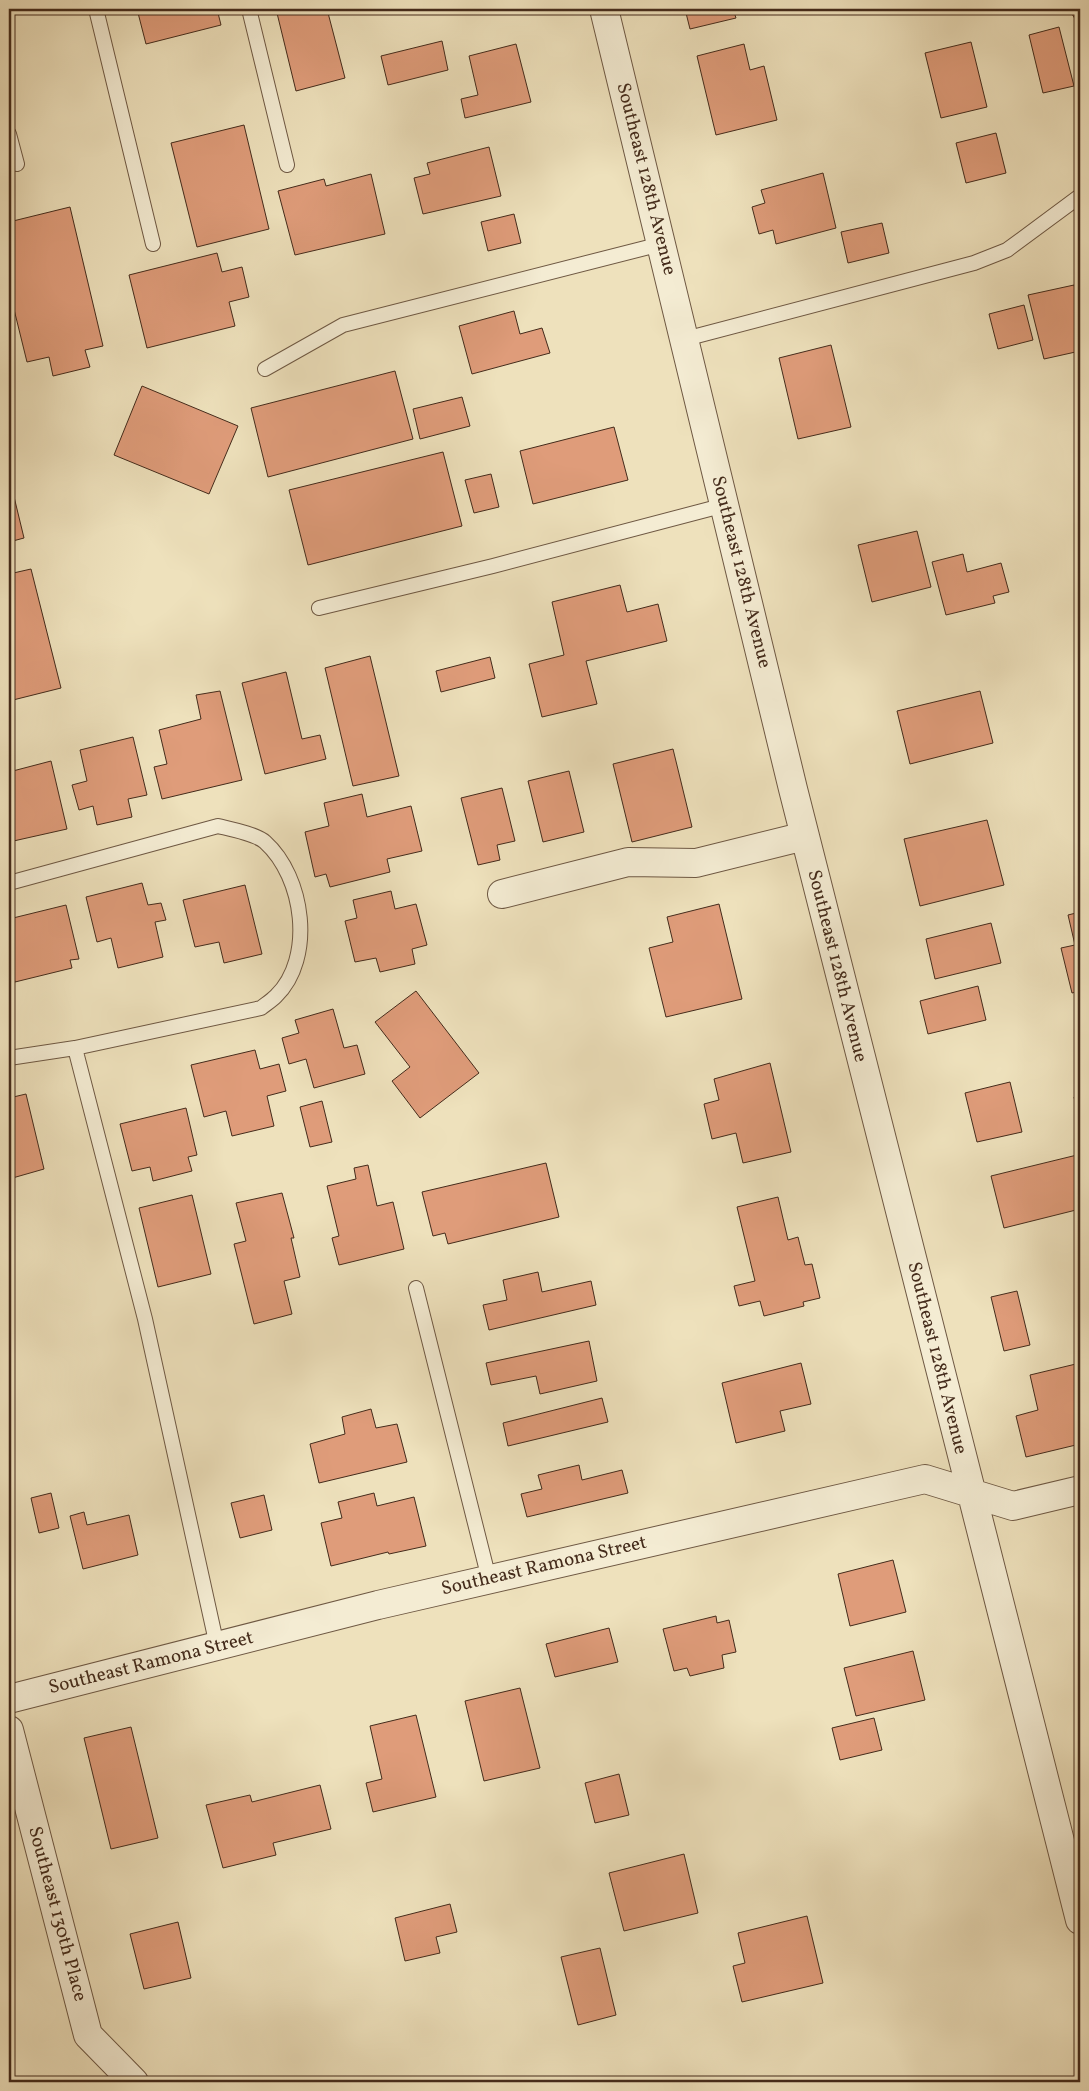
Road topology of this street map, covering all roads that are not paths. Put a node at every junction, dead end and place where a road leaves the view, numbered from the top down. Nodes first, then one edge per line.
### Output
1 (96, 9) edge
2 (248, 9) edge
3 (604, 9) edge
4 (9, 134) edge
5 (17, 164) dead end
6 (287, 166) dead end
7 (1080, 196) edge
8 (152, 244) dead end
9 (662, 244) junction
10 (685, 339) junction
11 (265, 369) dead end
12 (725, 505) junction
13 (319, 608) dead end
14 (804, 836) junction
15 (9, 883) edge
16 (502, 894) dead end
17 (76, 1048) junction
18 (9, 1058) edge
19 (416, 1288) dead end
20 (1080, 1490) edge
21 (971, 1493) junction
22 (489, 1579) junction
23 (217, 1646) junction
24 (9, 1699) edge
25 (9, 1730) edge
26 (1080, 1920) edge
27 (134, 2082) edge

1 - 8 lane
2 - 6 lane
3 - 9 street, Southeast 128th Avenue
4 - 5 lane
7 - 10 lane
9 - 10 street, Southeast 128th Avenue
9 - 11 lane
10 - 12 street, Southeast 128th Avenue
12 - 13 lane
12 - 14 street, Southeast 128th Avenue
14 - 16 street
14 - 21 street, Southeast 128th Avenue
15 - 17 lane
17 - 18 lane
17 - 23 lane
19 - 22 lane
20 - 21 street, Southeast Ramona Street
21 - 22 street, Southeast Ramona Street
21 - 26 street, Southeast 128th Avenue
22 - 23 street, Southeast Ramona Street
23 - 24 street, Southeast Ramona Street
25 - 27 street, Southeast 130th Place

